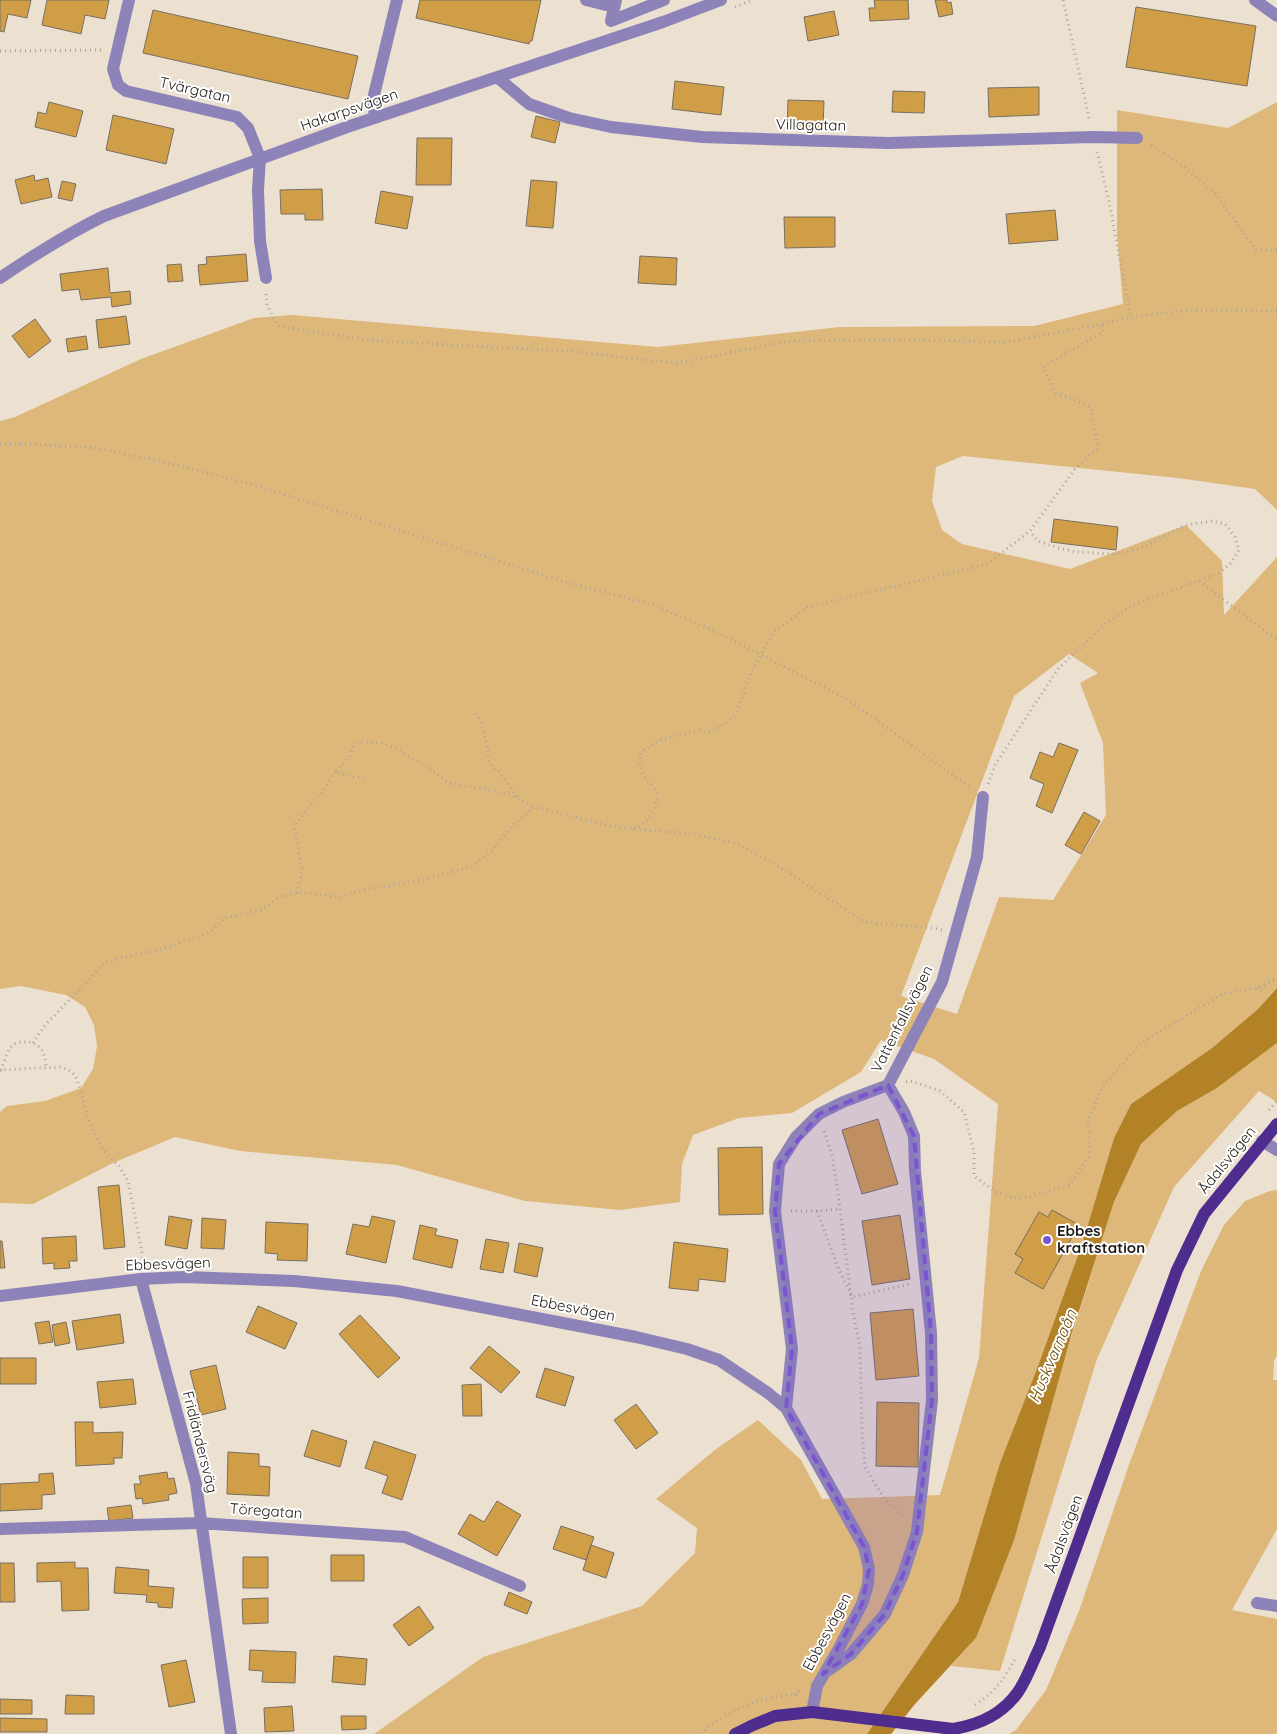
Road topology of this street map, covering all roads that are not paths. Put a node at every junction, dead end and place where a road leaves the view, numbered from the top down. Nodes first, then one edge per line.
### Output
1 (129, 0) edge
2 (397, 0) edge
3 (586, 0) edge
4 (664, 0) edge
5 (1255, 0) edge
6 (717, 1) edge
7 (615, 4) edge
8 (1277, 16) edge
9 (497, 77) junction
10 (375, 118) junction
11 (1137, 138) road end
12 (260, 158) junction
13 (0, 278) edge
14 (266, 278) road end
15 (984, 797) road end
16 (888, 1085) junction
17 (1277, 1124) edge
18 (1262, 1141) junction
19 (1277, 1150) edge
20 (144, 1279) junction
21 (0, 1296) edge
22 (786, 1408) junction
23 (200, 1523) junction
24 (0, 1529) edge
25 (520, 1586) dead end
26 (1256, 1603) dead end
27 (1277, 1606) edge
28 (823, 1674) junction
29 (812, 1712) junction
30 (231, 1734) edge
31 (735, 1734) edge

1 - 12 street, Tvärgatan
2 - 10 street
3 - 7 street
4 - 7 street
5 - 8 street
6 - 9 street, Hakarpsvägen
9 - 10 street, Hakarpsvägen
9 - 11 street, Villagatan
10 - 12 street, Hakarpsvägen
12 - 13 street, Hakarpsvägen
12 - 14 street
15 - 16 street, Vattenfallsvägen
16 - 22 street, Vattenfallsvägen
16 - 28 street
17 - 18 main road, Ådalsvägen
18 - 19 street
18 - 29 main road, Ådalsvägen
20 - 21 street, Ebbesvägen
20 - 22 street, Ebbesvägen
20 - 23 street, Fridländersväg
22 - 28 street, Ebbesvägen
23 - 24 street, Töregatan
23 - 25 street, Töregatan
23 - 30 street, Fridländersväg
26 - 27 street
28 - 29 street, Ebbesvägen
29 - 31 main road, Ådalsvägen

